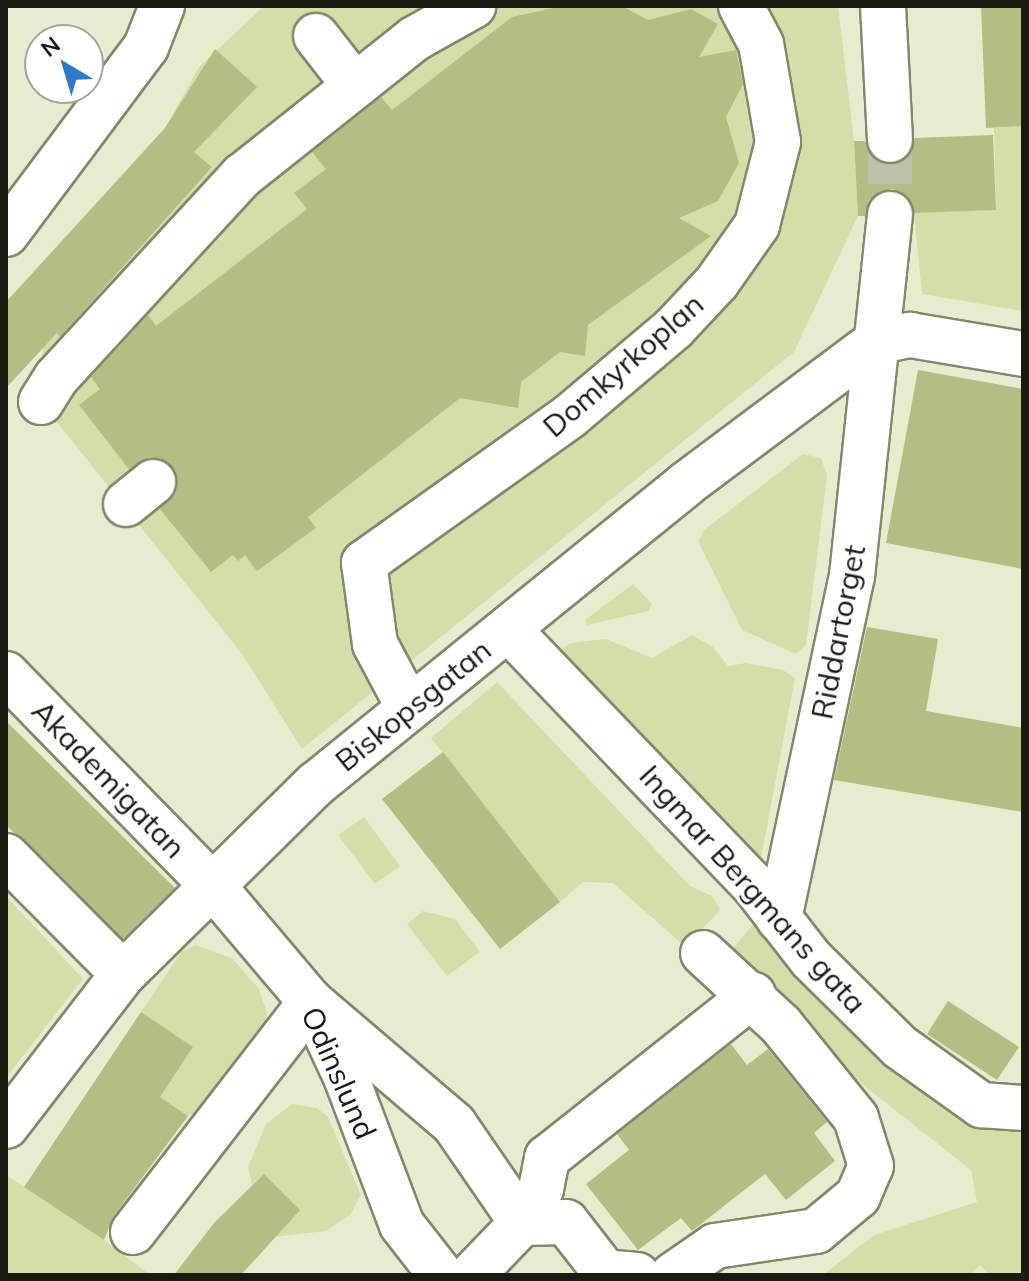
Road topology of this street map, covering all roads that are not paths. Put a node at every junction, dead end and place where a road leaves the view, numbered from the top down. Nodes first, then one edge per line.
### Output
1 (162, 6) edge
2 (473, 6) edge
3 (741, 6) edge
4 (883, 6) edge
5 (316, 36) dead end
6 (355, 86) junction
7 (890, 140) tunnel mouth
8 (890, 214) tunnel mouth
9 (6, 234) edge
10 (876, 342) junction
11 (1023, 354) edge
12 (41, 402) dead end
13 (508, 629) junction
14 (6, 674) edge
15 (401, 693) dead end
16 (6, 856) edge
17 (212, 885) junction
18 (779, 919) junction
19 (703, 953) dead end
20 (123, 974) junction
21 (753, 995) junction
22 (311, 1002) junction
23 (1023, 1108) edge
24 (6, 1126) edge
25 (522, 1223) junction
26 (133, 1232) dead end
27 (486, 1270) edge
28 (441, 1275) edge
29 (637, 1275) edge
30 (673, 1275) edge

1 - 9 street
2 - 6 street
3 - 15 street, Domkyrkoplan
4 - 7 street
5 - 6 street
6 - 12 street
8 - 10 street, Riddartorget
10 - 11 street
10 - 13 street, Biskopsgatan
10 - 18 street, Riddartorget
13 - 17 street, Biskopsgatan
13 - 18 street, Ingmar Bergmans gata
14 - 17 street, Akademigatan
16 - 20 street
17 - 20 street, Biskopsgatan
17 - 22 street, Odinslund
18 - 23 street, Ingmar Bergmans gata
19 - 21 street
20 - 24 street, Biskopsgatan
21 - 25 street
21 - 30 street
22 - 25 street
22 - 26 street
22 - 28 street, Odinslund
25 - 27 street
25 - 29 street

